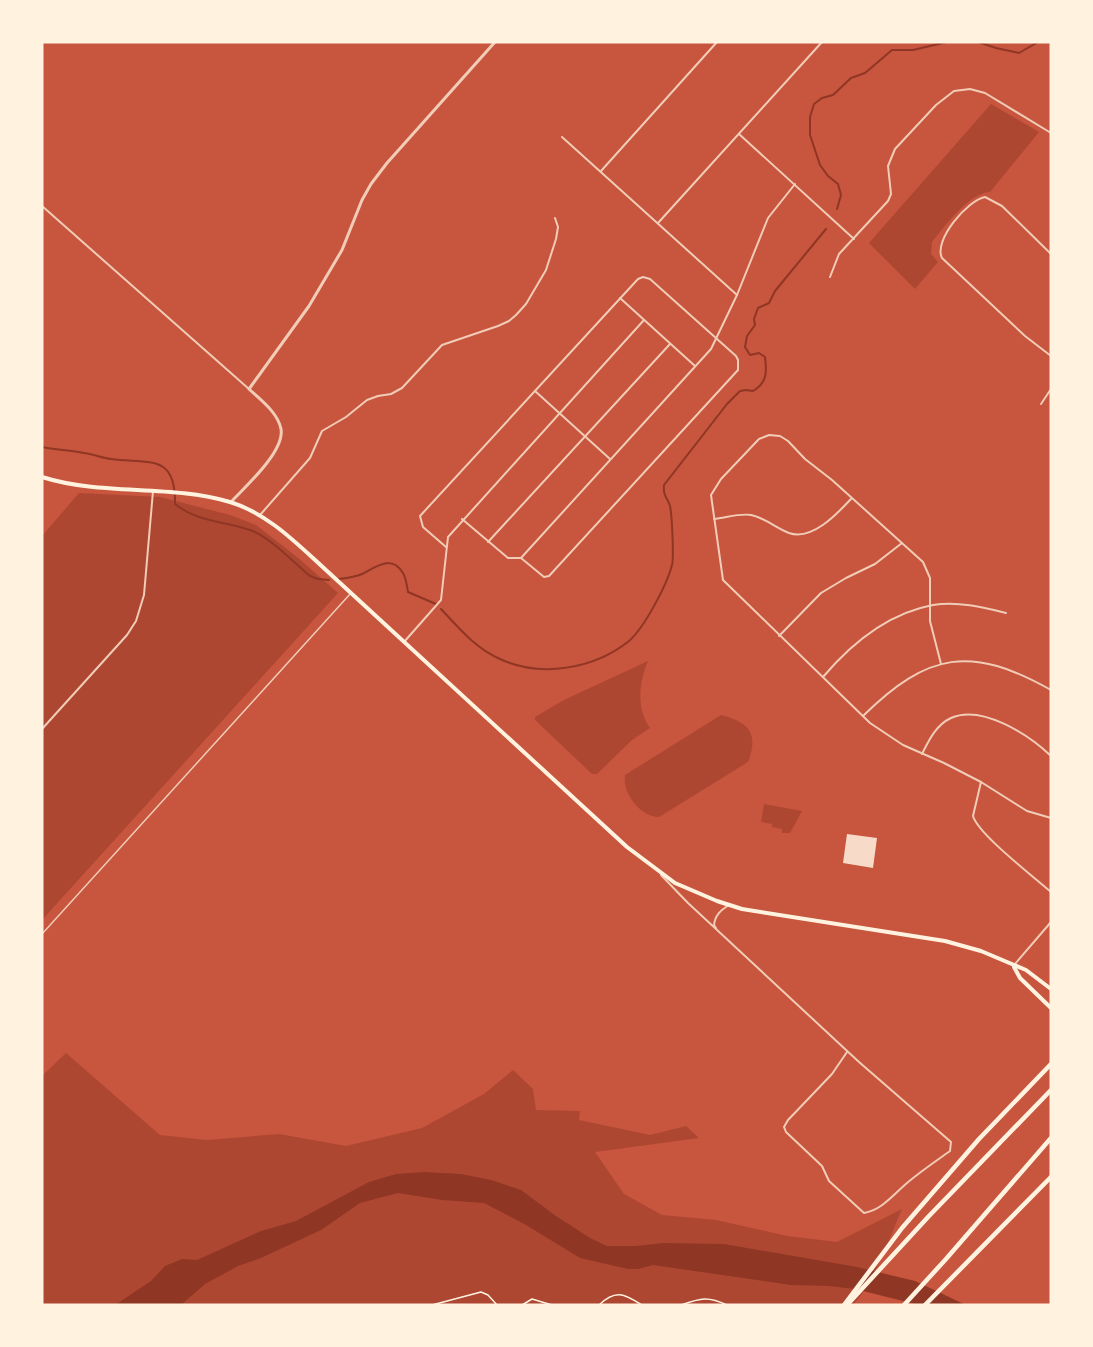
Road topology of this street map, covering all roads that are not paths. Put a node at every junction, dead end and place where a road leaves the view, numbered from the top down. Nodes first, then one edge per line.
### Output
1 (495, 42) edge
2 (717, 42) edge
3 (822, 42) edge
4 (1051, 133) edge
5 (739, 134) junction
6 (562, 137) dead end
7 (601, 171) junction
8 (795, 184) junction
9 (42, 206) edge
10 (555, 218) dead end
11 (658, 223) junction
12 (854, 238) junction
13 (1051, 255) edge
14 (830, 277) dead end
15 (737, 295) junction
16 (620, 298) junction
17 (644, 320) junction
18 (716, 339) junction
19 (670, 344) junction
20 (1051, 356) edge
21 (695, 366) junction
22 (249, 389) junction
23 (1051, 389) edge
24 (535, 391) junction
25 (1041, 404) dead end
26 (559, 413) junction
27 (585, 437) junction
28 (610, 459) junction
29 (42, 477) edge
30 (153, 491) junction
31 (851, 498) junction
32 (231, 502) junction
33 (260, 515) junction
34 (462, 519) junction
35 (714, 519) junction
36 (488, 542) junction
37 (902, 543) junction
38 (446, 547) junction
39 (520, 558) junction
40 (351, 593) junction
41 (930, 606) junction
42 (1006, 613) dead end
43 (779, 636) junction
44 (404, 642) junction
45 (941, 664) junction
46 (823, 677) junction
47 (1051, 690) edge
48 (863, 716) junction
49 (42, 729) edge
50 (922, 754) junction
51 (1051, 756) edge
52 (981, 782) junction
53 (1051, 818) edge
54 (659, 872) junction
55 (1051, 892) edge
56 (730, 905) junction
57 (1051, 922) edge
58 (717, 931) junction
59 (42, 934) edge
60 (1013, 966) junction
61 (1051, 988) edge
62 (1051, 1008) edge
63 (847, 1052) junction
64 (1051, 1064) edge
65 (1051, 1090) edge
66 (1051, 1138) edge
67 (1051, 1177) edge
68 (845, 1305) edge
69 (904, 1305) edge
70 (925, 1305) edge

1 - 22 street
2 - 7 street
3 - 5 street
4 - 12 street
5 - 8 street
5 - 11 street
6 - 7 street
7 - 11 street
8 - 12 street
8 - 15 street
9 - 22 street
10 - 33 street
11 - 15 street
12 - 14 street
13 - 20 street
15 - 18 street
16 - 17 street
16 - 18 street
16 - 24 street
17 - 19 street
17 - 26 street
18 - 21 street
18 - 39 street
19 - 21 street
19 - 27 street
21 - 28 street
22 - 32 street
23 - 25 street
24 - 26 street
24 - 38 street
26 - 27 street
26 - 34 street
27 - 28 street
27 - 36 street
28 - 39 street
29 - 30 main road
30 - 32 main road
30 - 49 street
31 - 35 street
31 - 35 street
31 - 37 street
32 - 33 main road
33 - 40 main road
34 - 36 street
34 - 38 street
35 - 43 street
36 - 39 street
37 - 41 street
37 - 43 street
38 - 44 street
40 - 44 main road
40 - 59 lane
41 - 42 street
41 - 45 street
41 - 46 street
43 - 46 street
44 - 54 main road
45 - 47 street
45 - 48 street
46 - 48 street
48 - 50 street
50 - 51 street
50 - 52 street
52 - 53 street
52 - 55 street
54 - 56 main road
54 - 58 street
56 - 58 street
56 - 60 main road
57 - 60 street
58 - 63 street
60 - 61 main road
60 - 62 main road
63 - 63 street
64 - 68 highway
65 - 68 highway
66 - 69 highway
67 - 70 highway

